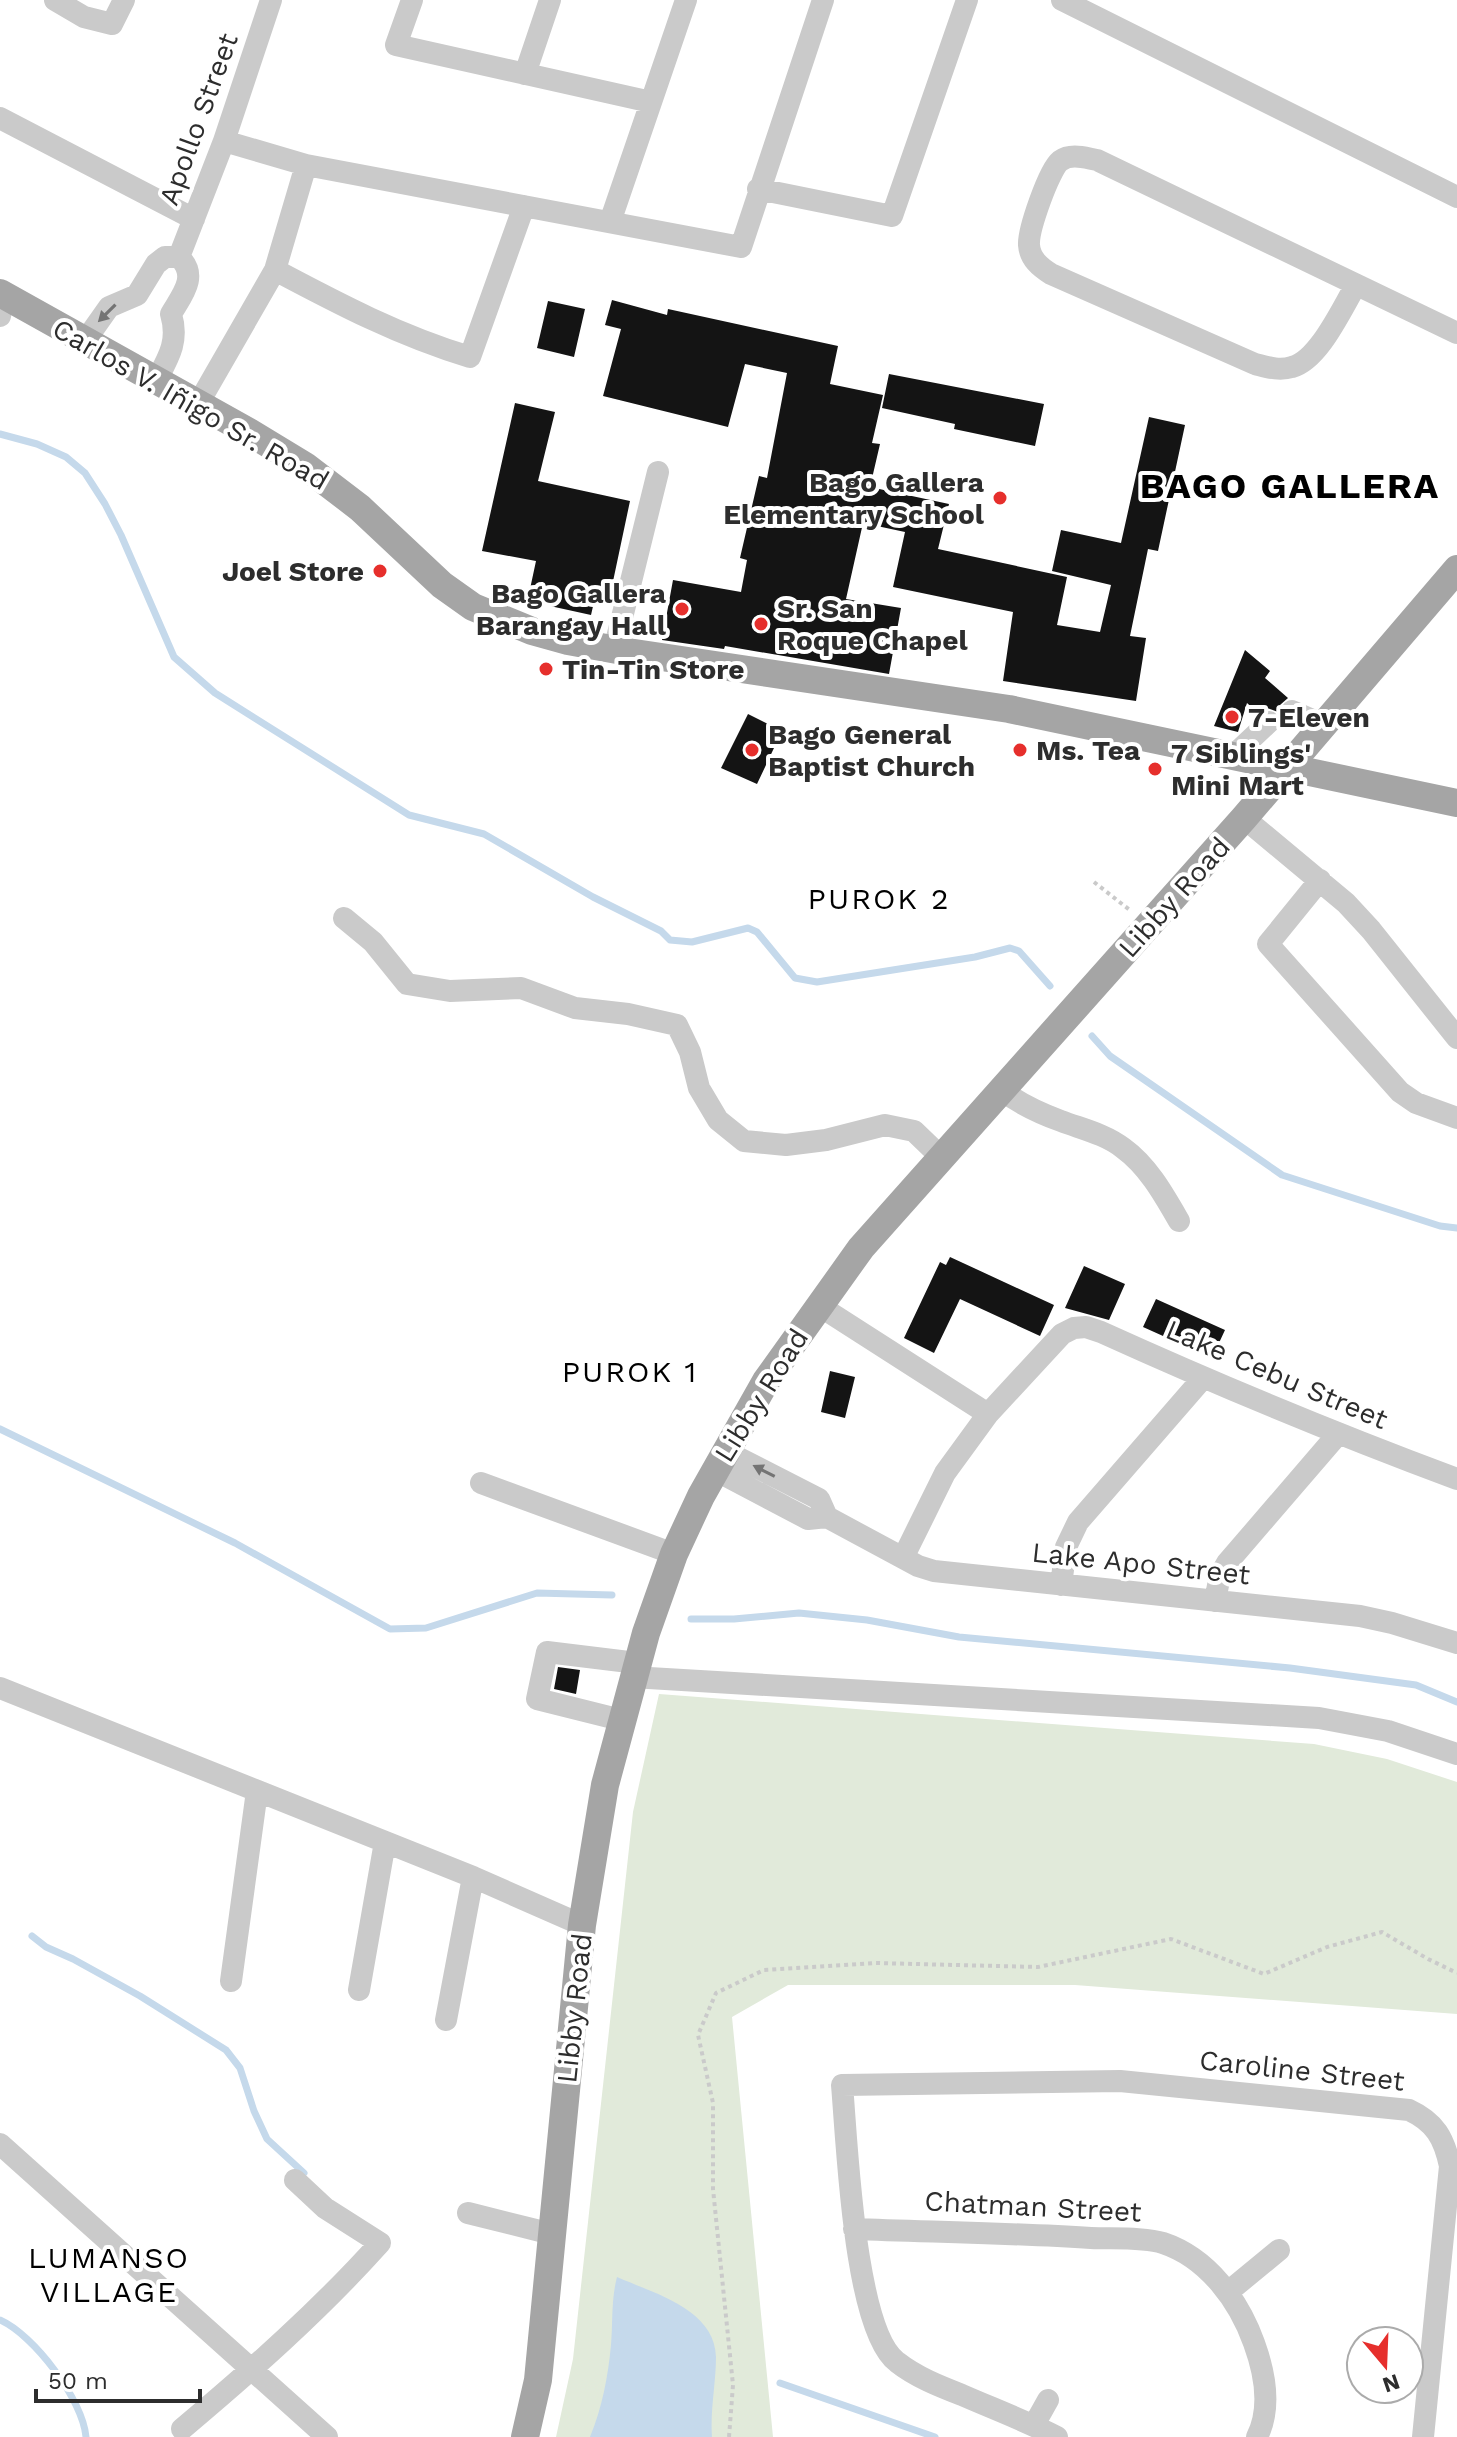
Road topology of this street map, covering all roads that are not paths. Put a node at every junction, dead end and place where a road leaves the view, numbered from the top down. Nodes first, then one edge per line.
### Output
1 (55, 0) edge
2 (124, 0) edge
3 (271, 0) edge
4 (412, 0) edge
5 (550, 0) edge
6 (686, 0) edge
7 (823, 0) edge
8 (967, 0) edge
9 (1062, 0) edge
10 (525, 74) junction
11 (651, 102) junction
12 (0, 118) edge
13 (224, 141) junction
14 (306, 165) junction
15 (758, 189) junction
16 (1457, 197) edge
17 (524, 206) junction
18 (194, 219) junction
19 (610, 222) junction
20 (179, 257) junction
21 (275, 270) junction
22 (1356, 285) junction
23 (137, 295) junction
24 (1, 301) edge
25 (171, 314) junction
26 (1457, 333) edge
27 (85, 341) junction
28 (156, 381) junction
29 (198, 404) junction
30 (658, 472) dead end
31 (1457, 569) edge
32 (614, 650) junction
33 (1292, 711) dead end
34 (1269, 722) dead end
35 (1324, 725) junction
36 (1234, 755) junction
37 (1288, 767) junction
38 (1457, 803) edge
39 (1244, 818) junction
40 (1320, 880) junction
41 (344, 918) dead end
42 (1457, 1038) edge
43 (1001, 1090) junction
44 (1457, 1118) edge
45 (941, 1157) junction
46 (1179, 1221) dead end
47 (818, 1305) junction
48 (1203, 1378) junction
49 (988, 1414) junction
50 (1338, 1434) junction
51 (720, 1460) junction
52 (1457, 1479) edge
53 (481, 1483) dead end
54 (674, 1554) junction
55 (903, 1558) junction
56 (1061, 1585) junction
57 (1215, 1601) junction
58 (1457, 1643) edge
59 (634, 1670) junction
60 (0, 1688) edge
61 (621, 1720) junction
62 (1457, 1754) edge
63 (257, 1791) junction
64 (385, 1842) junction
65 (473, 1877) junction
66 (582, 1925) junction
67 (231, 1981) dead end
68 (359, 1990) dead end
69 (446, 2020) dead end
70 (0, 2144) edge
71 (295, 2180) dead end
72 (468, 2213) dead end
73 (854, 2229) junction
74 (552, 2234) junction
75 (1279, 2250) dead end
76 (1228, 2292) junction
77 (254, 2369) junction
78 (1048, 2400) dead end
79 (1034, 2425) junction
80 (182, 2429) dead end
81 (327, 2437) edge
82 (525, 2437) edge
83 (1057, 2437) edge
84 (1257, 2437) edge
85 (1423, 2437) edge

1 - 2 street
3 - 13 street, Apollo Street
4 - 10 street
5 - 10 street
6 - 11 street
7 - 15 street
8 - 15 street
9 - 16 street
10 - 11 street
11 - 19 street
12 - 18 street
13 - 14 street
13 - 18 street, Apollo Street
14 - 17 street
14 - 21 street
15 - 19 street
17 - 19 street
17 - 21 street
18 - 20 street, Apollo Street
20 - 23 street
20 - 25 street, Apollo Street
21 - 29 street
22 - 22 street
22 - 26 street
23 - 25 street
23 -> 27 street
24 - 27 main road, Carlos V. Iñigo Sr. Road
25 - 28 street, Apollo Street
27 - 28 main road, Carlos V. Iñigo Sr. Road
28 - 29 main road, Carlos V. Iñigo Sr. Road
29 - 32 main road, Carlos V. Iñigo Sr. Road
30 - 32 street
31 - 35 main road, Libby Road
32 - 36 main road, Carlos V. Iñigo Sr. Road
33 - 35 street
34 - 36 street
35 - 37 main road, Libby Road
36 - 37 main road, Carlos V. Iñigo Sr. Road
37 - 38 main road, Carlos V. Iñigo Sr. Road
37 - 39 main road, Libby Road
39 - 40 street
39 - 43 main road, Libby Road
40 - 42 street
40 - 44 street
41 - 45 street
43 - 45 main road, Libby Road
43 - 46 street
45 - 47 main road, Libby Road
47 - 49 street
47 - 51 main road, Libby Road
48 - 49 street, Lake Cebu Street
48 - 50 street, Lake Cebu Street
48 - 56 street
49 - 55 street
50 - 52 street, Lake Cebu Street
50 - 57 street
51 - 54 main road, Libby Road
51 - 55 street, Lake Apo Street
53 - 54 street
54 - 59 main road, Libby Road
55 - 56 street, Lake Apo Street
56 - 57 street, Lake Apo Street
57 - 58 street, Lake Apo Street
59 - 61 main road, Libby Road
59 - 61 street
59 - 62 street
60 - 63 street
61 - 66 main road, Libby Road
63 - 64 street
63 - 67 street
64 - 65 street
64 - 68 street
65 - 66 street
65 - 69 street
66 - 74 main road, Libby Road
70 - 77 street
71 - 77 street
72 - 74 street
73 - 76 street, Chatman Street
73 - 79 street
73 - 85 street, Caroline Street
74 - 82 main road, Libby Road
75 - 76 street
76 - 84 street, Chatman Street
77 - 80 street
77 - 81 street
78 - 79 street
79 - 83 street

